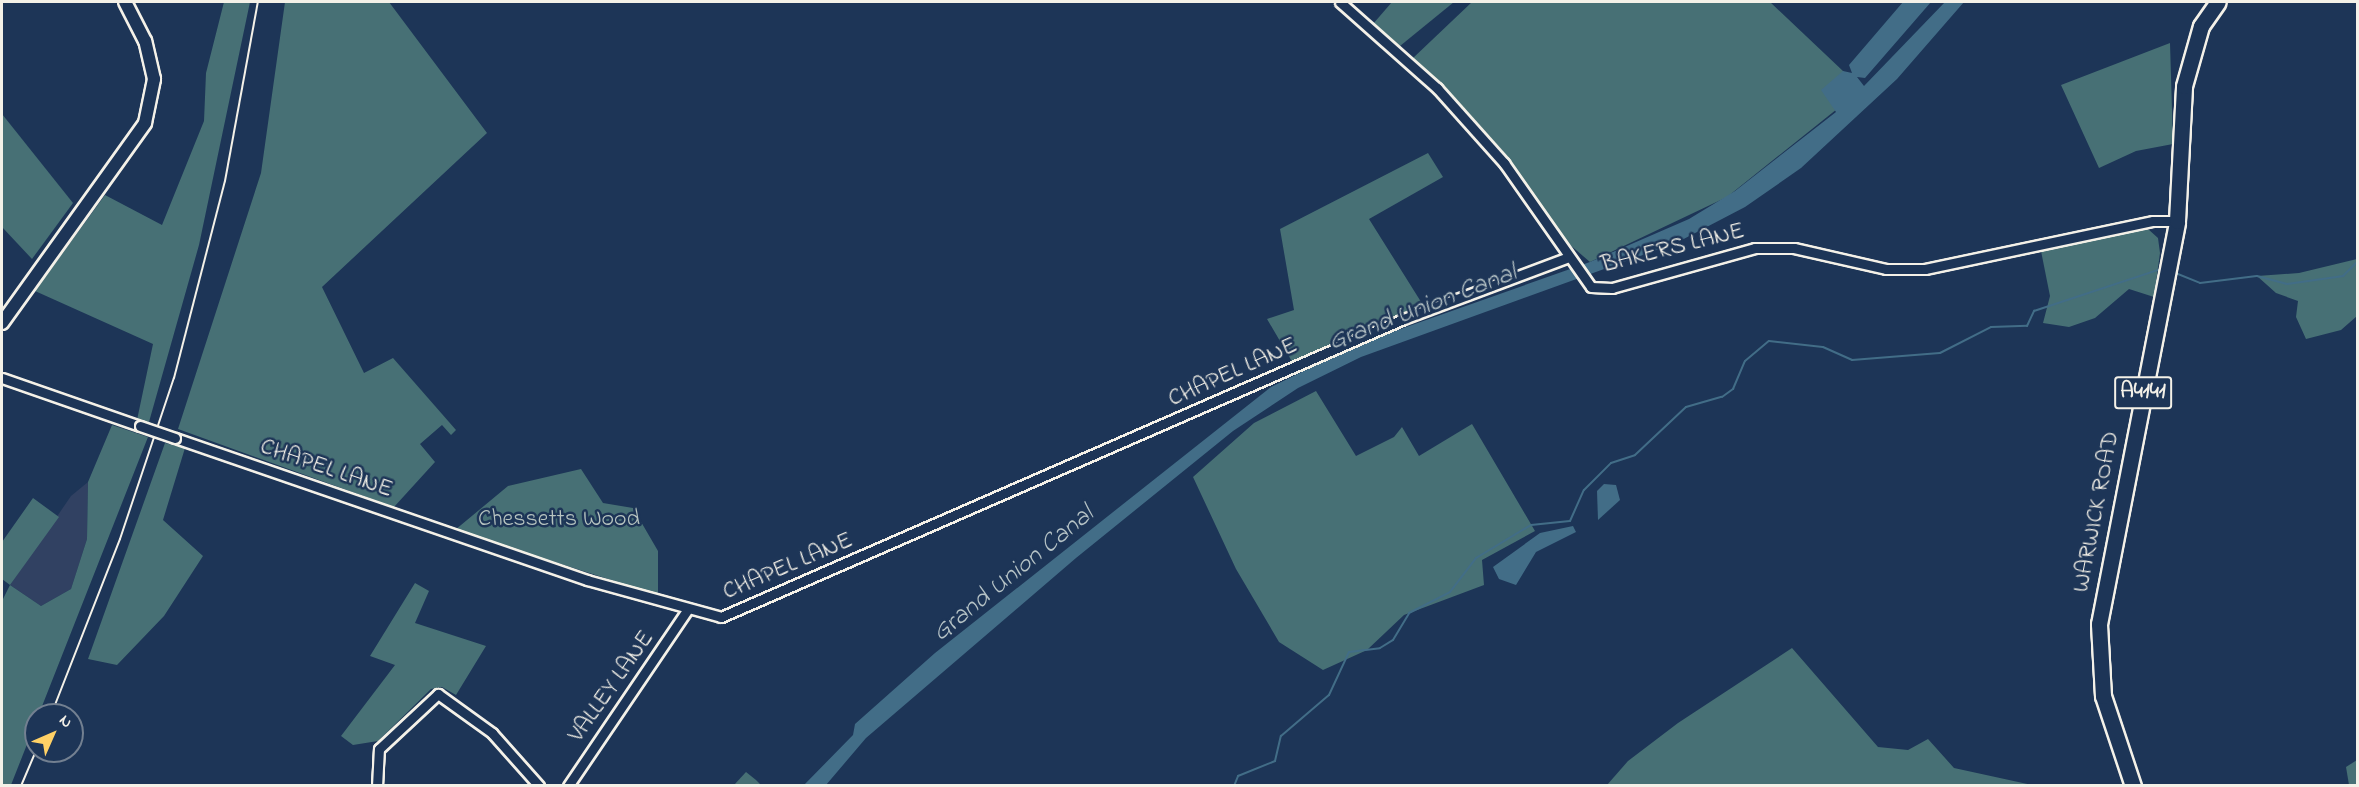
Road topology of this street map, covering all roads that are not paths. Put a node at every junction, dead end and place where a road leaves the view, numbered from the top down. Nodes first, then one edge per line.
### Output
1 (125, 2) edge
2 (1340, 2) edge
3 (2218, 2) edge
4 (2177, 222) junction
5 (1569, 257) junction
6 (2, 323) edge
7 (2, 378) edge
8 (687, 610) junction
9 (377, 786) edge
10 (539, 786) edge
11 (568, 786) edge
12 (2133, 786) edge

1 - 6 street
2 - 5 street, BAKERS LANE
3 - 4 main road, WARWICK ROAD / A4141
4 - 5 street, BAKERS LANE
4 - 12 main road, WARWICK ROAD / A4141
5 - 8 street, CHAPEL LANE
7 - 8 street, CHAPEL LANE, bridge
8 - 11 street, VALLEY LANE
9 - 10 street

